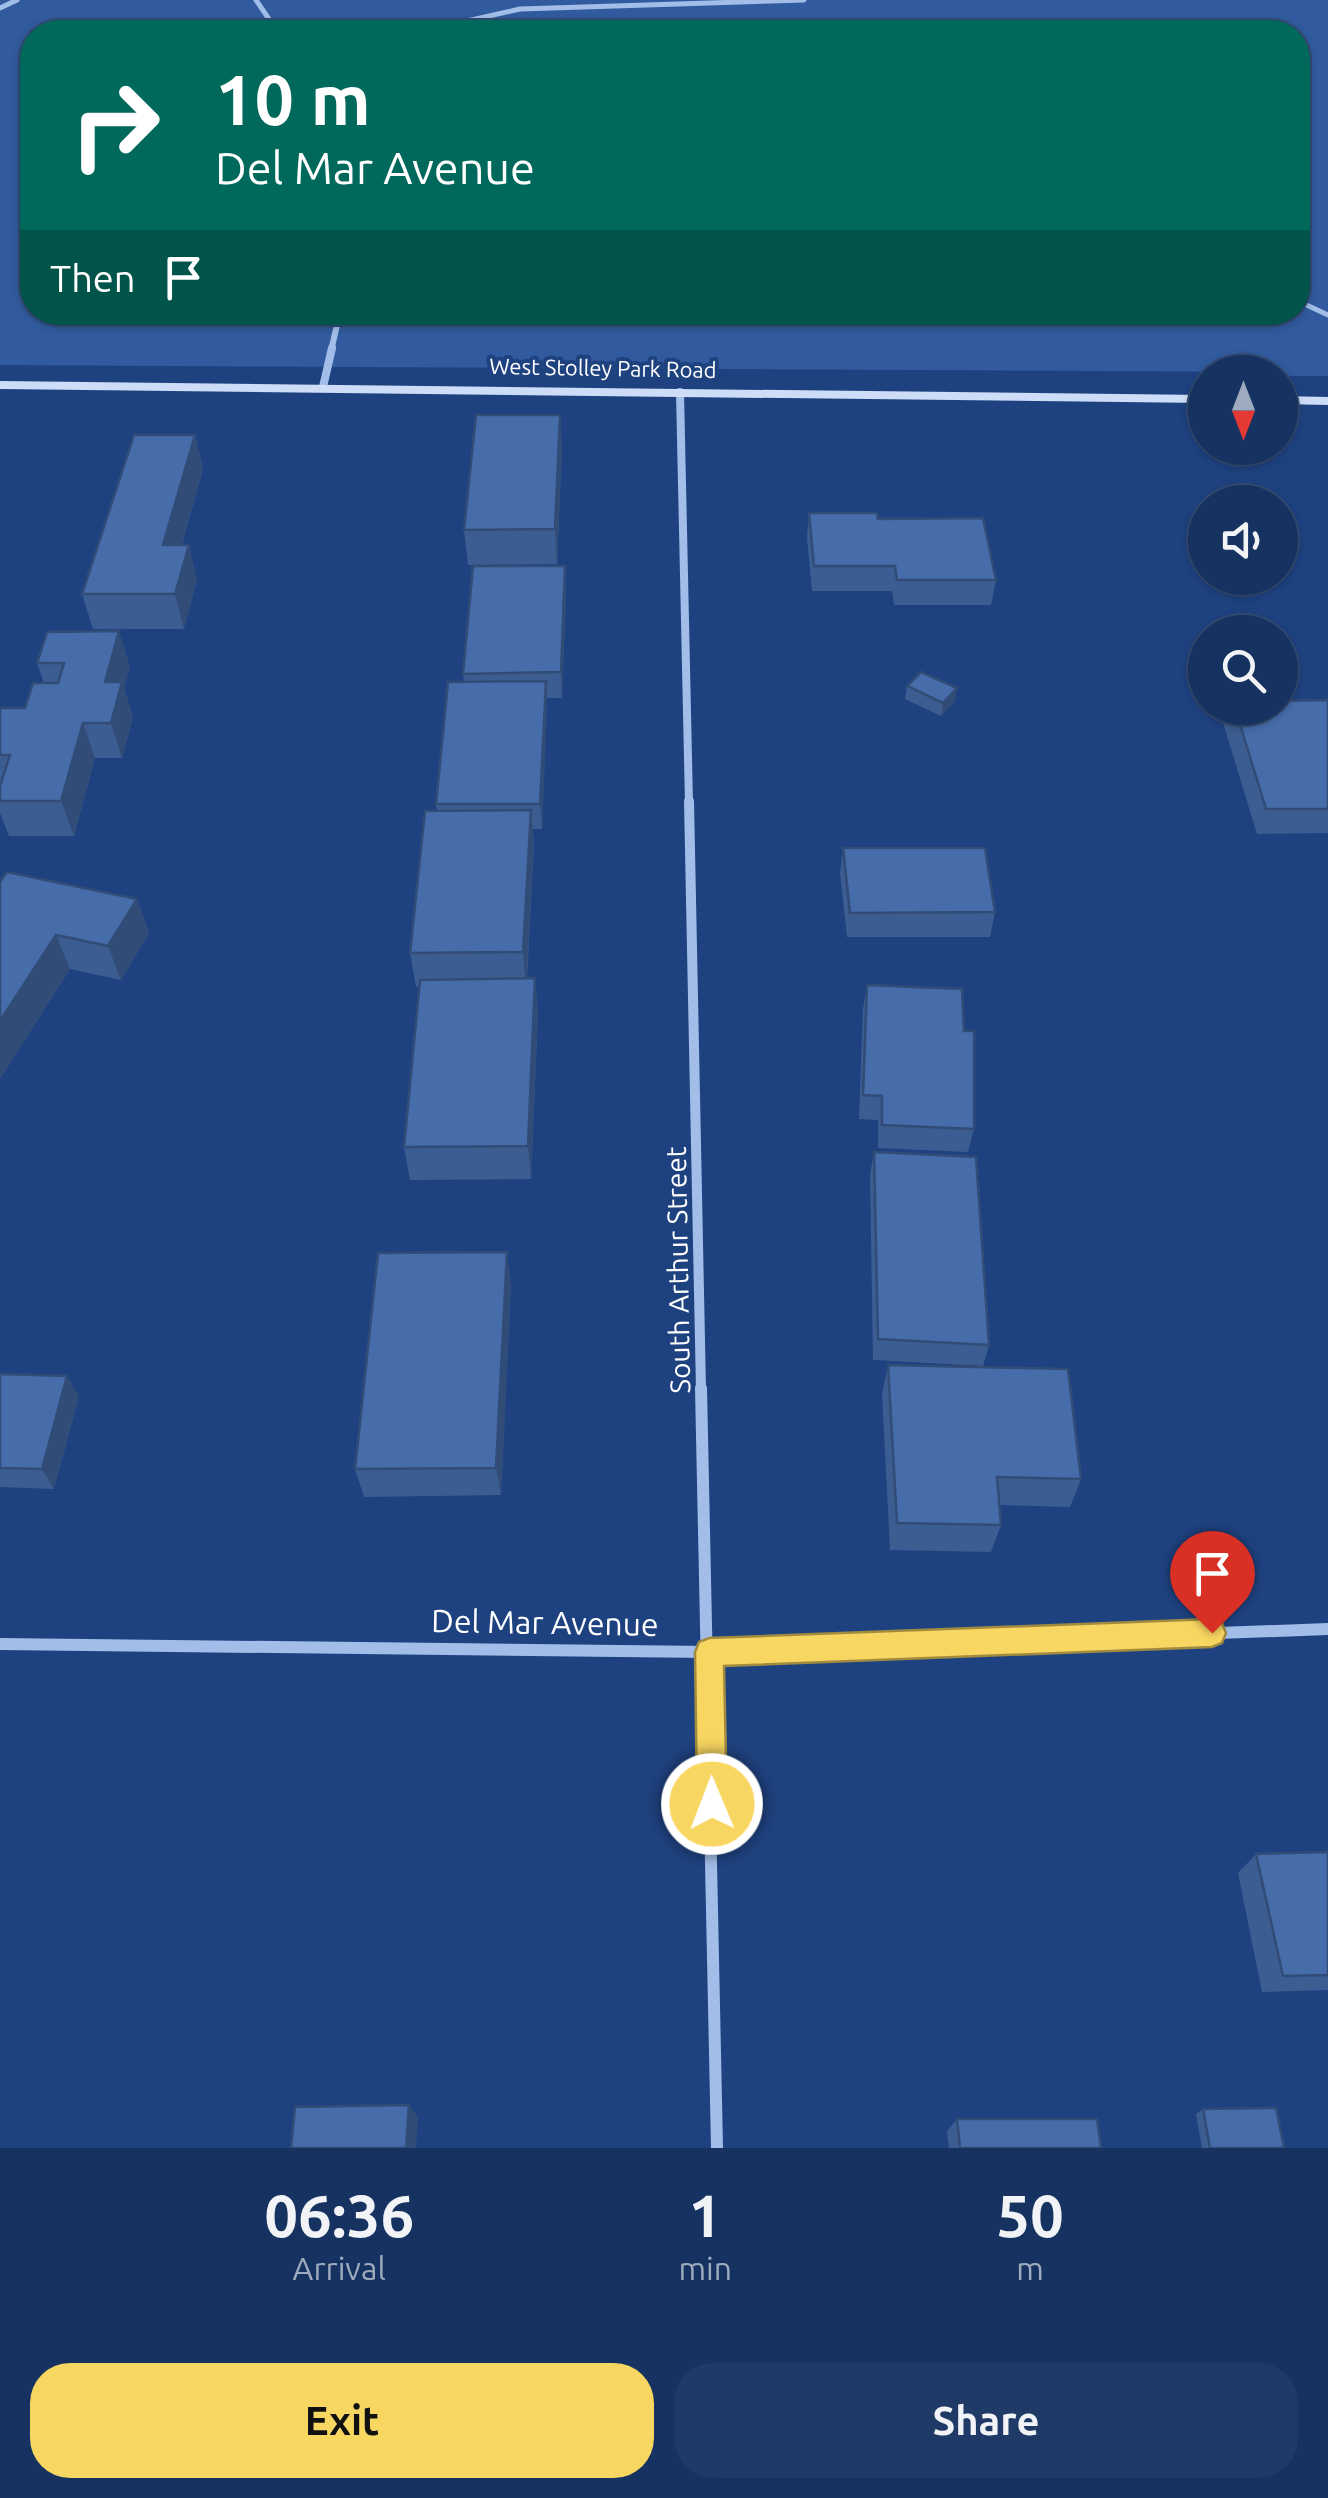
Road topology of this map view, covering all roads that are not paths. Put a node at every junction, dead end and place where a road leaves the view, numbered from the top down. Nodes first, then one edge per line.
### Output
1 (18, 0) edge
2 (804, 0) edge
3 (0, 8) edge
4 (471, 20) edge
5 (337, 325) edge
6 (0, 384) edge
7 (322, 387) junction
8 (680, 392) junction
9 (1188, 399) edge
10 (1298, 400) edge
11 (1328, 400) edge
12 (1328, 1629) edge
13 (0, 1644) edge
14 (709, 1652) junction
15 (717, 2148) edge

1 - 3 lane
2 - 4 lane
5 - 7 street
6 - 7 main road, West Stolley Park Road
7 - 8 main road, West Stolley Park Road
8 - 9 main road, West Stolley Park Road
8 - 14 street, South Arthur Street
10 - 11 main road
12 - 14 street, Del Mar Avenue
13 - 14 street, Del Mar Avenue
14 - 15 street, South Arthur Street

